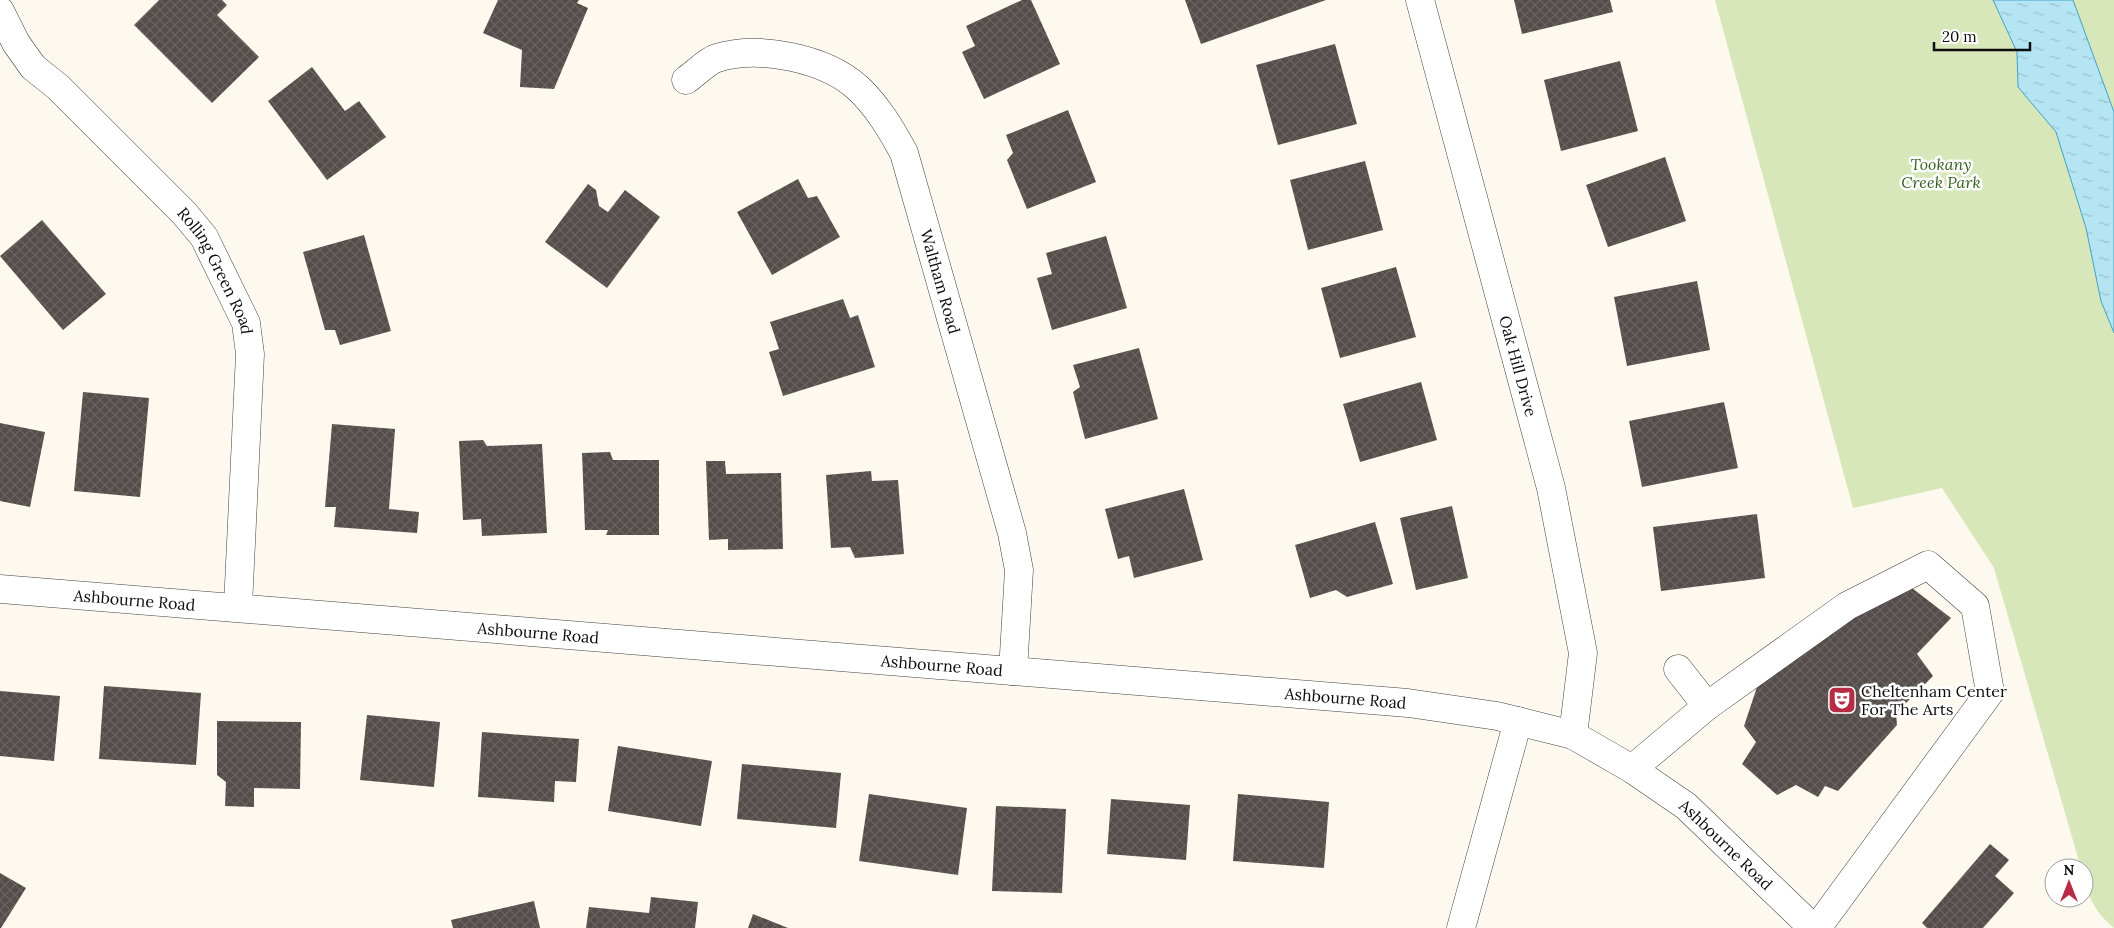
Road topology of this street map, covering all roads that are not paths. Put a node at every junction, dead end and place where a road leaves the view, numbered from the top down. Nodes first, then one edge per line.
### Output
1 (1420, 0) edge
2 (0, 10) edge
3 (686, 80) dead end
4 (0, 589) edge
5 (238, 606) junction
6 (1678, 669) dead end
7 (1014, 671) junction
8 (1707, 706) junction
9 (1518, 721) junction
10 (1572, 735) junction
11 (1632, 769) junction
12 (1461, 928) edge
13 (1815, 928) edge

1 - 10 street, Oak Hill Drive
2 - 5 street, Rolling Green Road
3 - 7 street, Waltham Road
4 - 5 street, Ashbourne Road
5 - 7 street, Ashbourne Road
6 - 8 street
7 - 9 street, Ashbourne Road
8 - 11 street
8 - 13 street
9 - 10 street, Ashbourne Road
9 - 12 street
10 - 11 street, Ashbourne Road
11 - 13 street, Ashbourne Road

